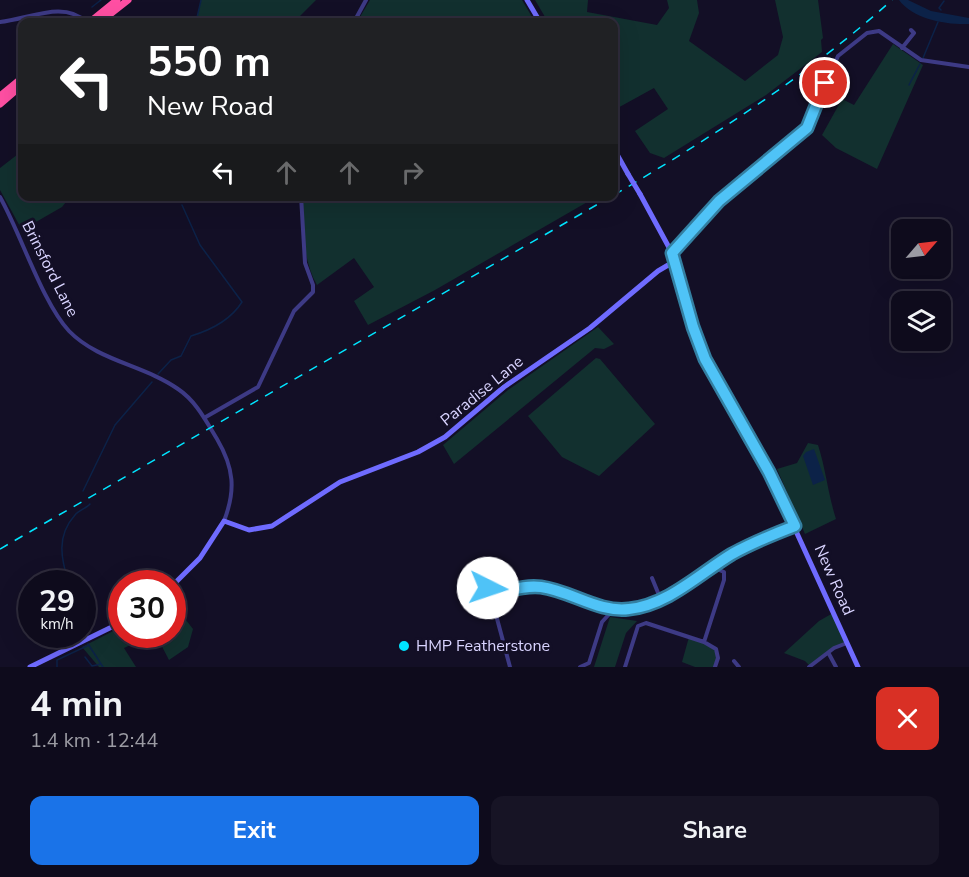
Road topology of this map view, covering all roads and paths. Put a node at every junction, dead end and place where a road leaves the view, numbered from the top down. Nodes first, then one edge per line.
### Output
1 (117, 0) edge
2 (128, 0) edge
3 (366, 0) edge
4 (527, 0) edge
5 (83, 18) edge
6 (93, 18) edge
7 (105, 18) edge
8 (356, 18) edge
9 (538, 18) edge
10 (0, 22) edge
11 (911, 30) dead end
12 (902, 48) junction
13 (969, 67) edge
14 (18, 81) edge
15 (18, 88) edge
16 (0, 96) edge
17 (0, 104) edge
18 (618, 156) edge
19 (0, 197) edge
20 (301, 201) edge
21 (672, 253) junction
22 (675, 261) junction
23 (204, 418) junction
24 (224, 521) junction
25 (795, 526) junction
26 (712, 567) junction
27 (186, 572) edge
28 (652, 578) dead end
29 (496, 593) junction
30 (492, 600) junction
31 (661, 600) junction
32 (595, 604) junction
33 (613, 610) junction
34 (603, 619) junction
35 (108, 628) edge
36 (704, 642) junction
37 (847, 643) junction
38 (829, 654) junction
39 (734, 662) dead end
40 (30, 667) edge
41 (510, 667) edge
42 (580, 667) edge
43 (625, 667) edge
44 (715, 667) edge
45 (738, 667) edge
46 (809, 667) edge
47 (836, 667) edge
48 (858, 667) edge

1 - 6 highway
2 - 7 highway
3 - 8 street
4 - 9 street
5 - 10 street
11 - 12 street
12 - 13 street
12 - 21 street
14 - 16 highway
15 - 17 highway
18 - 21 street, New Road, bridge
19 - 23 street, Brinsford Lane
20 - 23 street
21 - 22 street, New Road
22 - 24 street, Paradise Lane
22 - 25 street, New Road
23 - 24 street, Brinsford Lane
24 - 27 street
25 - 26 street
25 - 37 street, New Road
26 - 31 street
26 - 36 street
28 - 31 street
29 - 30 street
29 - 30 street
29 - 32 street
30 - 41 street
31 - 33 street
32 - 33 street
32 - 34 street
33 - 34 street
34 - 42 street
35 - 40 street
36 - 43 street
36 - 44 street
37 - 38 street
37 - 48 street, New Road
38 - 46 street
38 - 47 street
39 - 45 street

